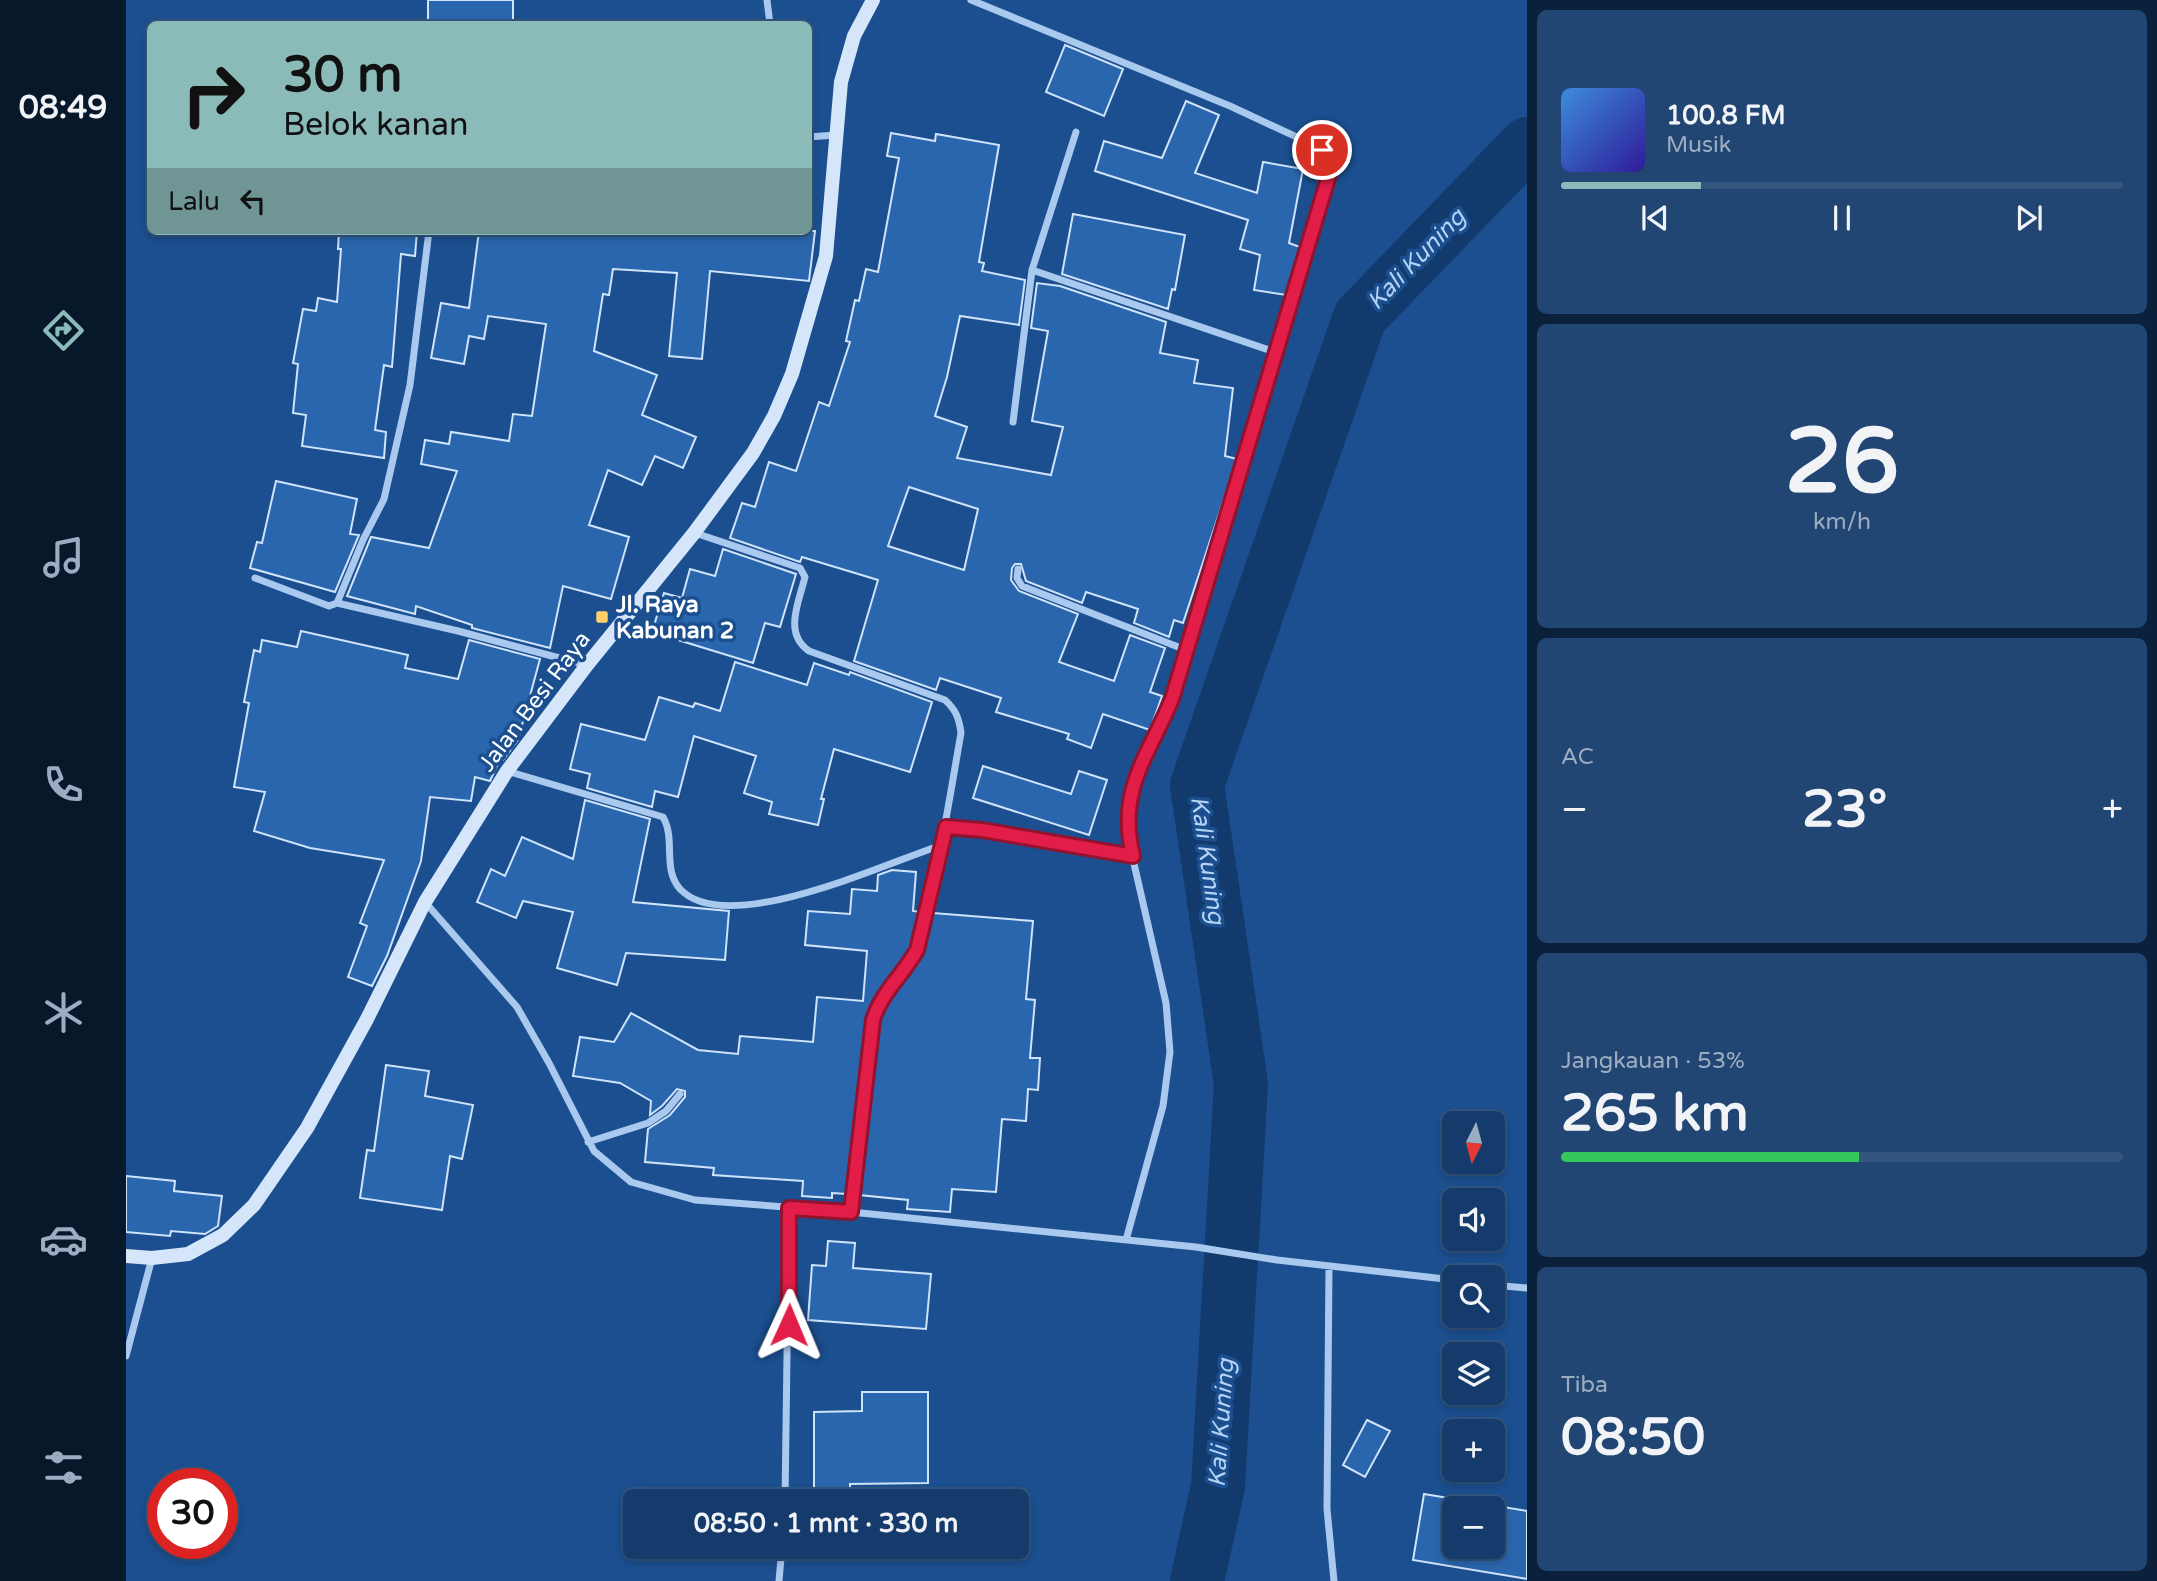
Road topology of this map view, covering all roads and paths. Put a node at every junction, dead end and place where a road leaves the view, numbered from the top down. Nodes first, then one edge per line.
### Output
1 (767, 0) edge
2 (873, 0) edge
3 (971, 0) edge
4 (770, 21) edge
5 (1076, 131) dead end
6 (838, 135) junction
7 (812, 137) edge
8 (429, 235) edge
9 (1032, 270) junction
10 (1275, 352) junction
11 (1013, 422) dead end
12 (694, 533) junction
13 (1018, 569) dead end
14 (255, 578) dead end
15 (337, 603) junction
16 (1186, 650) junction
17 (587, 666) junction
18 (507, 771) junction
19 (946, 827) junction
20 (942, 845) junction
21 (1133, 856) junction
22 (425, 902) junction
23 (680, 1094) dead end
24 (588, 1142) junction
25 (789, 1208) junction
26 (851, 1212) junction
27 (1126, 1240) junction
28 (126, 1256) edge
29 (152, 1258) junction
30 (1329, 1267) junction
31 (1442, 1279) edge
32 (1505, 1286) edge
33 (1527, 1288) edge
34 (126, 1356) edge
35 (785, 1489) edge
36 (781, 1559) edge
37 (779, 1581) edge
38 (1334, 1581) edge

1 - 4 street
2 - 6 street, Jalan Besi Raya
3 - 10 street
5 - 9 street
6 - 7 street
6 - 12 street, Jalan Besi Raya
8 - 15 street
9 - 10 street
9 - 11 street
10 - 16 street
12 - 17 street, Jalan Besi Raya
12 - 19 street
13 - 16 street
14 - 15 street
15 - 17 street
16 - 21 street
17 - 18 street, Jalan Besi Raya
18 - 20 street
18 - 22 street, Jalan Besi Raya
19 - 20 street
19 - 21 street
20 - 26 street
21 - 27 street
22 - 24 street
22 - 29 street, Jalan Besi Raya
23 - 24 street
24 - 25 street
25 - 26 street
25 - 35 street
26 - 27 street
27 - 30 street
28 - 29 street, Jalan Besi Raya
29 - 34 street
30 - 31 street
30 - 38 street
32 - 33 street
36 - 37 street

